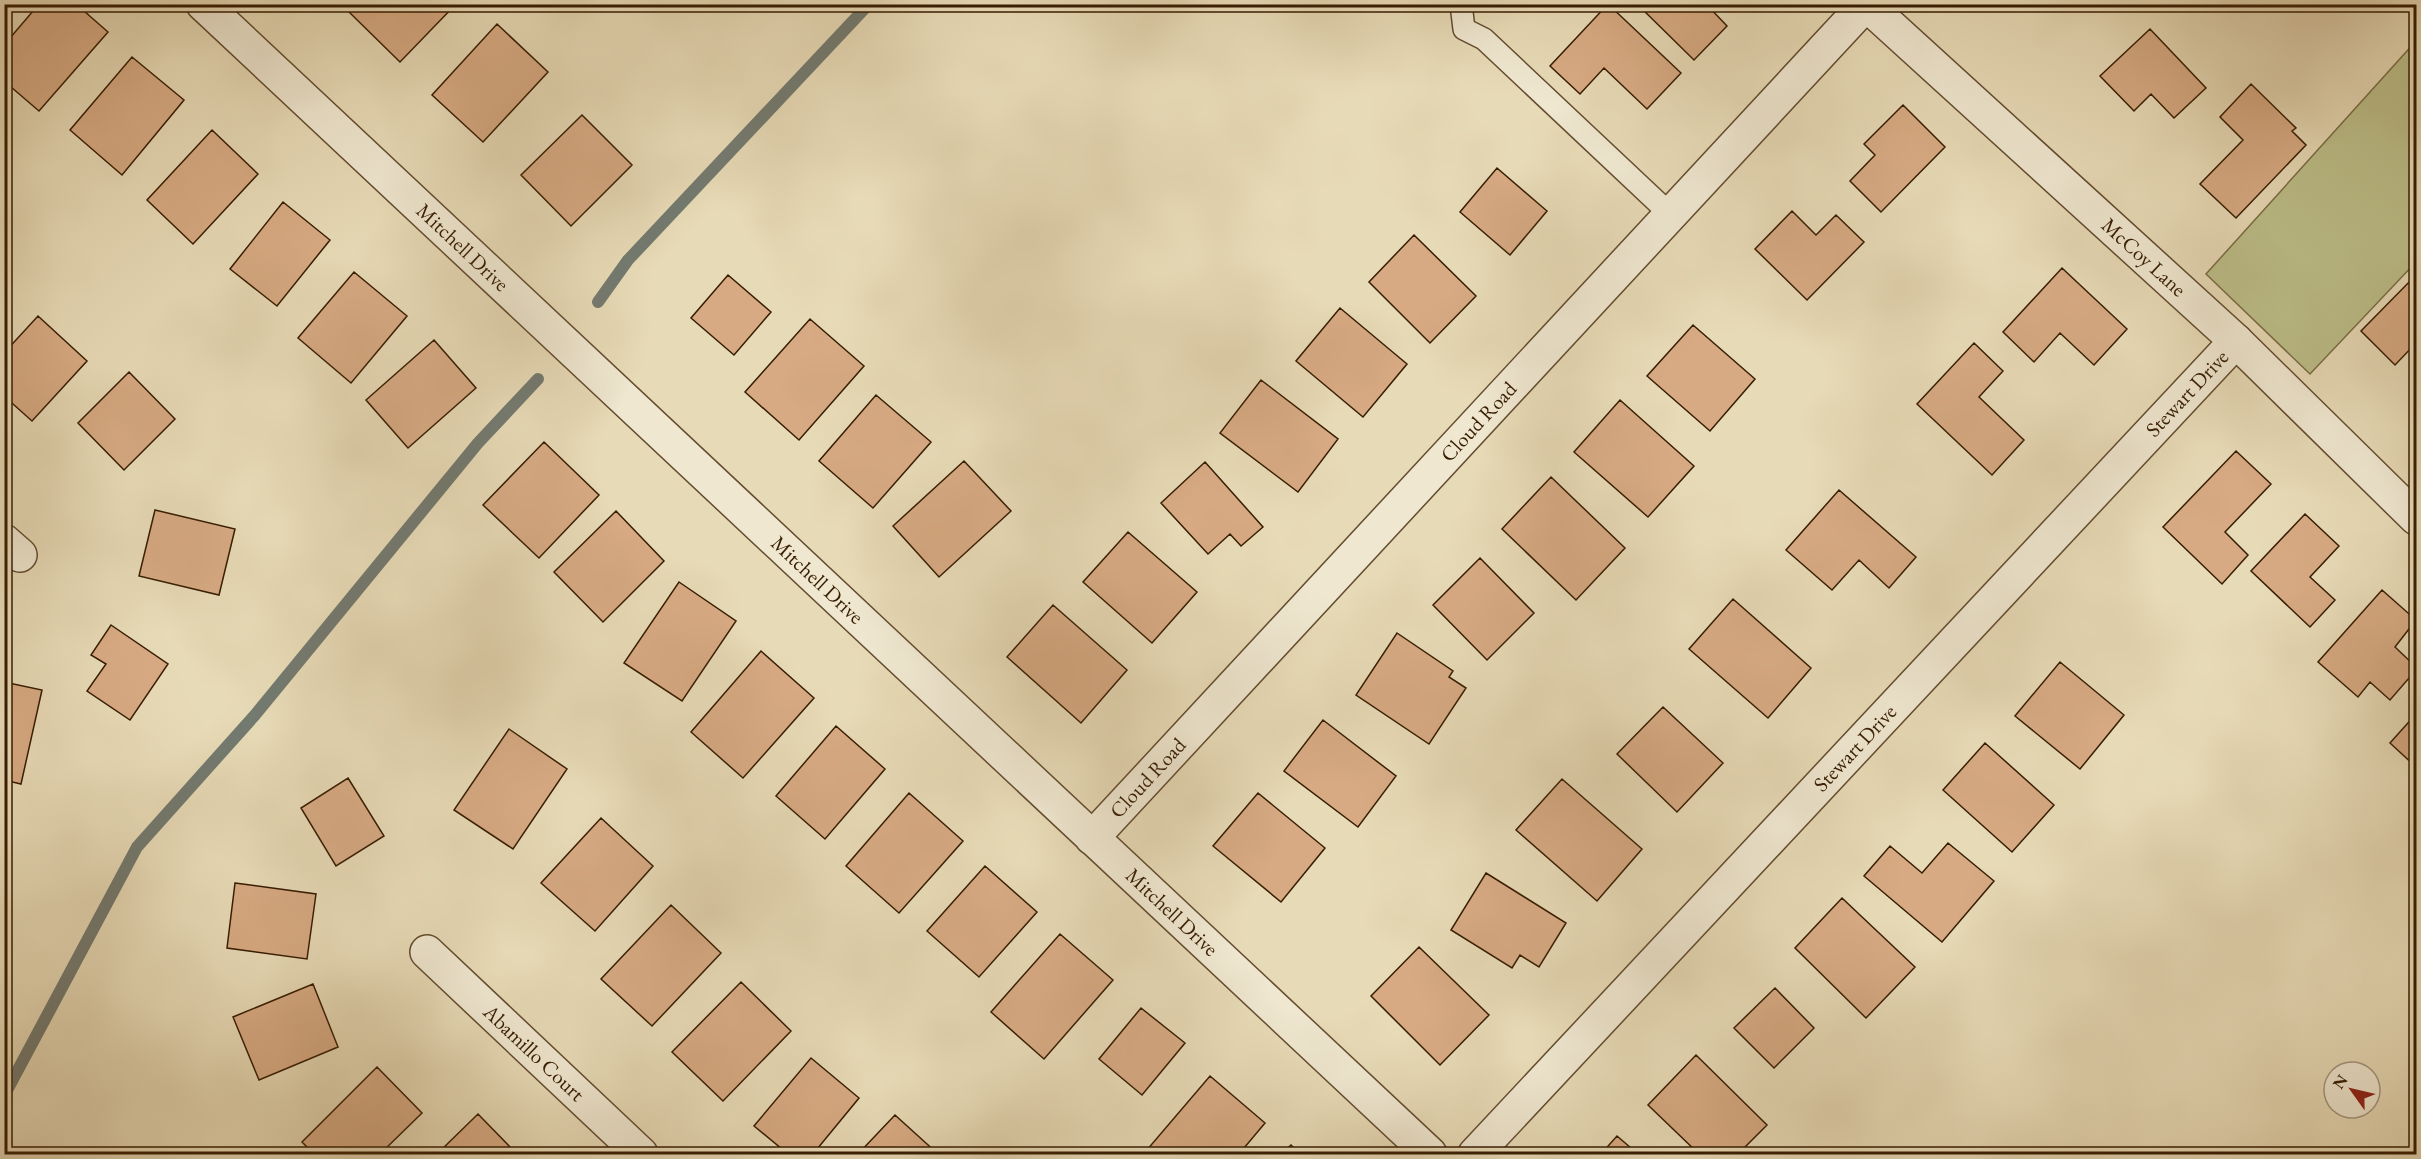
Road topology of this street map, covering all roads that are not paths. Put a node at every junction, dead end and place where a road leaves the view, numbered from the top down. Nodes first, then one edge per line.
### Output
1 (203, 4) edge
2 (1461, 4) edge
3 (1866, 4) edge
4 (1671, 215) junction
5 (2236, 341) junction
6 (2416, 518) edge
7 (1092, 838) junction
8 (427, 952) dead end
9 (641, 1155) edge
10 (1430, 1155) edge
11 (1475, 1155) edge

1 - 7 street, Mitchell Drive
2 - 4 lane
3 - 4 street, Cloud Road
3 - 5 street, McCoy Lane
4 - 7 street, Cloud Road
5 - 6 street, McCoy Lane
5 - 11 street, Stewart Drive
7 - 10 street, Mitchell Drive
8 - 9 street, Abamillo Court

